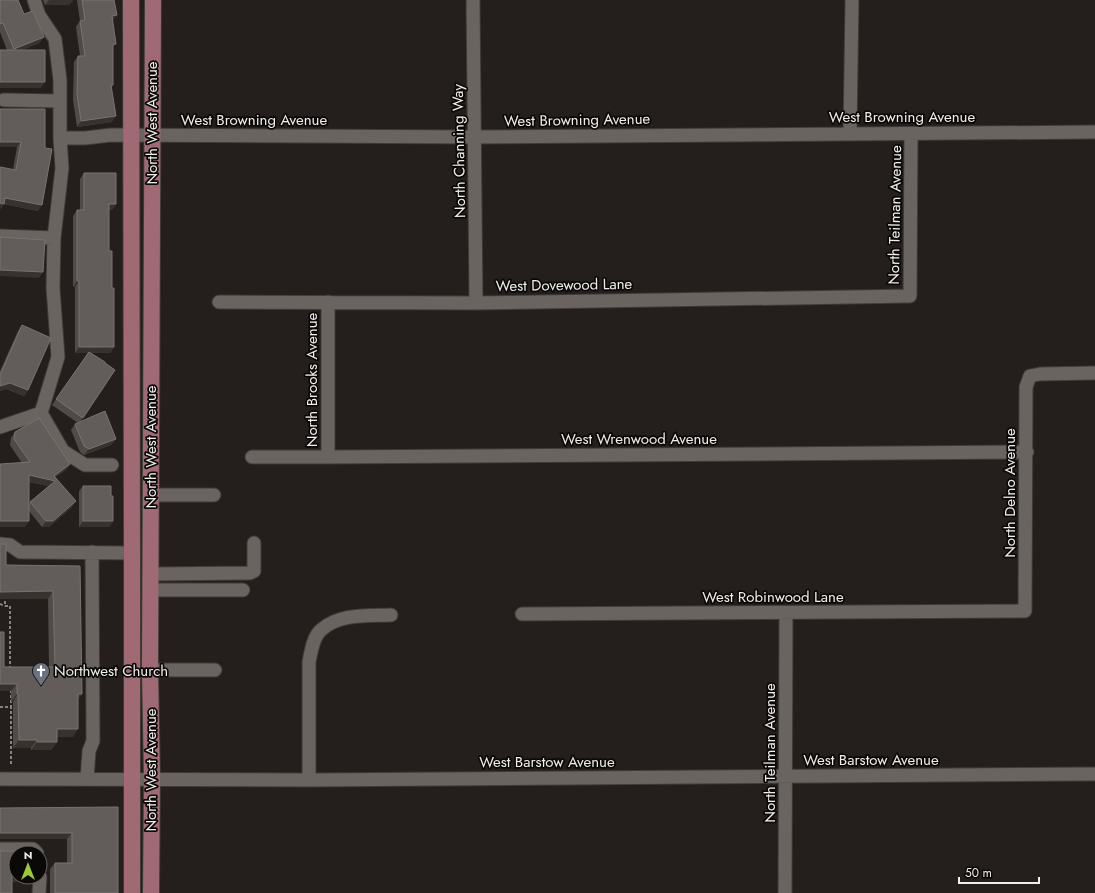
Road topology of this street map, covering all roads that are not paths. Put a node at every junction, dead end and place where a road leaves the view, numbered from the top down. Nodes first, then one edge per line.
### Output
1 (34, 0) edge
2 (131, 0) edge
3 (153, 0) edge
4 (473, 0) edge
5 (852, 0) edge
6 (4, 100) dead end
7 (60, 101) junction
8 (1095, 132) edge
9 (850, 133) junction
10 (911, 134) junction
11 (132, 136) junction
12 (153, 136) junction
13 (474, 137) junction
14 (60, 138) junction
15 (0, 236) edge
16 (54, 238) junction
17 (910, 296) joint
18 (220, 302) dead end
19 (328, 302) junction
20 (476, 303) junction
21 (1095, 373) edge
22 (41, 413) junction
23 (0, 427) edge
24 (1026, 452) junction
25 (252, 457) dead end
26 (328, 457) junction
27 (112, 465) dead end
28 (151, 495) junction
29 (214, 495) dead end
30 (254, 543) dead end
31 (0, 544) edge
32 (92, 552) junction
33 (132, 553) junction
34 (151, 574) junction
35 (151, 590) junction
36 (242, 590) dead end
37 (1025, 611) joint
38 (786, 613) junction
39 (522, 614) dead end
40 (391, 615) dead end
41 (150, 670) junction
42 (215, 670) dead end
43 (1095, 774) edge
44 (786, 776) junction
45 (0, 779) edge
46 (87, 779) junction
47 (133, 779) junction
48 (152, 779) junction
49 (309, 780) junction
50 (132, 893) edge
51 (152, 893) edge
52 (785, 893) edge

1 - 7 street
2 - 11 main road, North West Avenue
3 - 12 main road, North West Avenue
4 - 13 street, North Channing Way
5 - 9 street
6 - 7 street
7 - 14 street
8 - 10 street, West Browning Avenue
9 - 10 street, West Browning Avenue
9 - 13 street, West Browning Avenue
10 - 17 street, North Teilman Avenue
11 - 12 street, West Browning Avenue
11 - 14 street, West Browning Avenue
11 - 33 main road, North West Avenue
12 - 13 street, West Browning Avenue
12 - 28 main road, North West Avenue
13 - 20 street, North Channing Way
14 - 16 street
15 - 16 street
16 - 22 street
17 - 20 street, West Dovewood Lane
18 - 19 street, West Dovewood Lane
19 - 20 street, West Dovewood Lane
19 - 26 street, North Brooks Avenue
21 - 24 street, North Delno Avenue
22 - 23 street
22 - 27 street
24 - 26 street, West Wrenwood Avenue
24 - 37 street, North Delno Avenue
25 - 26 street, West Wrenwood Avenue
28 - 29 street
28 - 34 main road, North West Avenue
30 - 34 street
31 - 32 street
32 - 33 street
32 - 46 street
33 - 47 main road, North West Avenue
34 - 35 main road, North West Avenue
35 - 36 street
35 - 41 main road, North West Avenue
37 - 38 street, West Robinwood Lane
38 - 39 street, West Robinwood Lane
38 - 44 street, North Teilman Avenue
40 - 49 street
41 - 42 street
41 - 48 main road, North West Avenue
43 - 44 street, West Barstow Avenue
44 - 49 street, West Barstow Avenue
44 - 52 street, North Teilman Avenue
45 - 46 street, West Barstow Avenue
46 - 47 street, West Barstow Avenue
47 - 48 street, West Barstow Avenue
47 - 50 main road, North West Avenue
48 - 49 street, West Barstow Avenue
48 - 51 main road, North West Avenue

